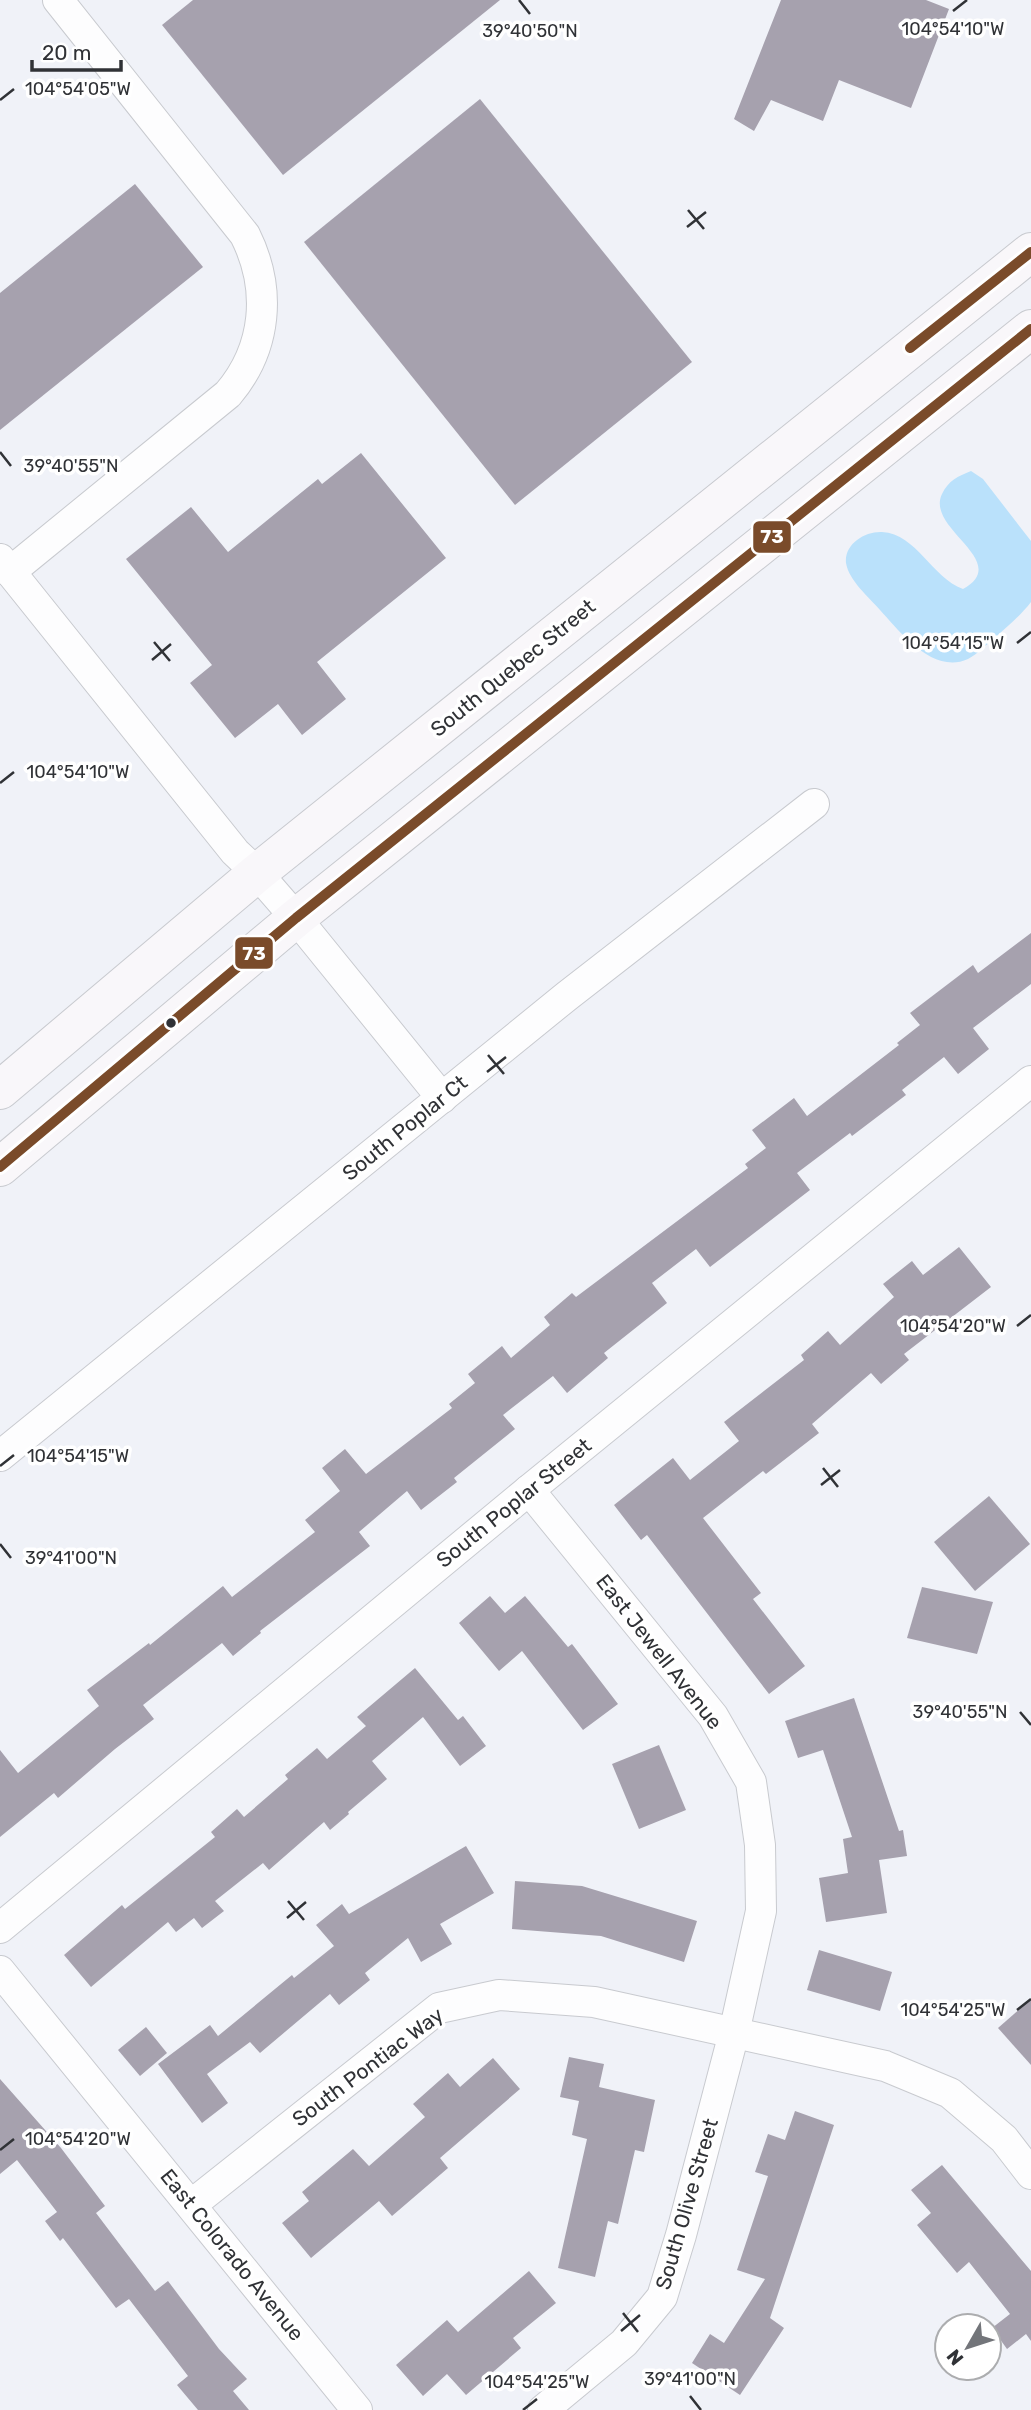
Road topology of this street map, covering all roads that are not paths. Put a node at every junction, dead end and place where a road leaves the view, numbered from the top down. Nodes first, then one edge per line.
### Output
1 (58, 0) edge
2 (1031, 253) edge
3 (1031, 329) edge
4 (5, 566) edge
5 (814, 804) dead end
6 (257, 873) junction
7 (296, 918) junction
8 (1031, 1081) edge
9 (0, 1090) edge
10 (442, 1098) junction
11 (0, 1167) edge
12 (0, 1457) edge
13 (529, 1490) junction
14 (0, 1928) edge
15 (0, 1971) edge
16 (734, 2033) junction
17 (1031, 2174) edge
18 (191, 2205) junction
19 (357, 2410) edge
20 (543, 2410) edge

1 - 4 street
2 - 6 main road, South Quebec Street
3 - 7 main road
4 - 6 street
5 - 10 street, South Poplar Ct
6 - 7 street
6 - 9 main road, South Quebec Street
7 - 10 street
7 - 11 main road
8 - 13 street, South Poplar Street
10 - 12 street, South Poplar Ct
13 - 14 street, South Poplar Street
13 - 16 street, East Jewell Avenue
15 - 18 street, East Colorado Avenue
16 - 17 street
16 - 18 street, South Pontiac Way
16 - 20 street, South Olive Street
18 - 19 street, East Colorado Avenue

